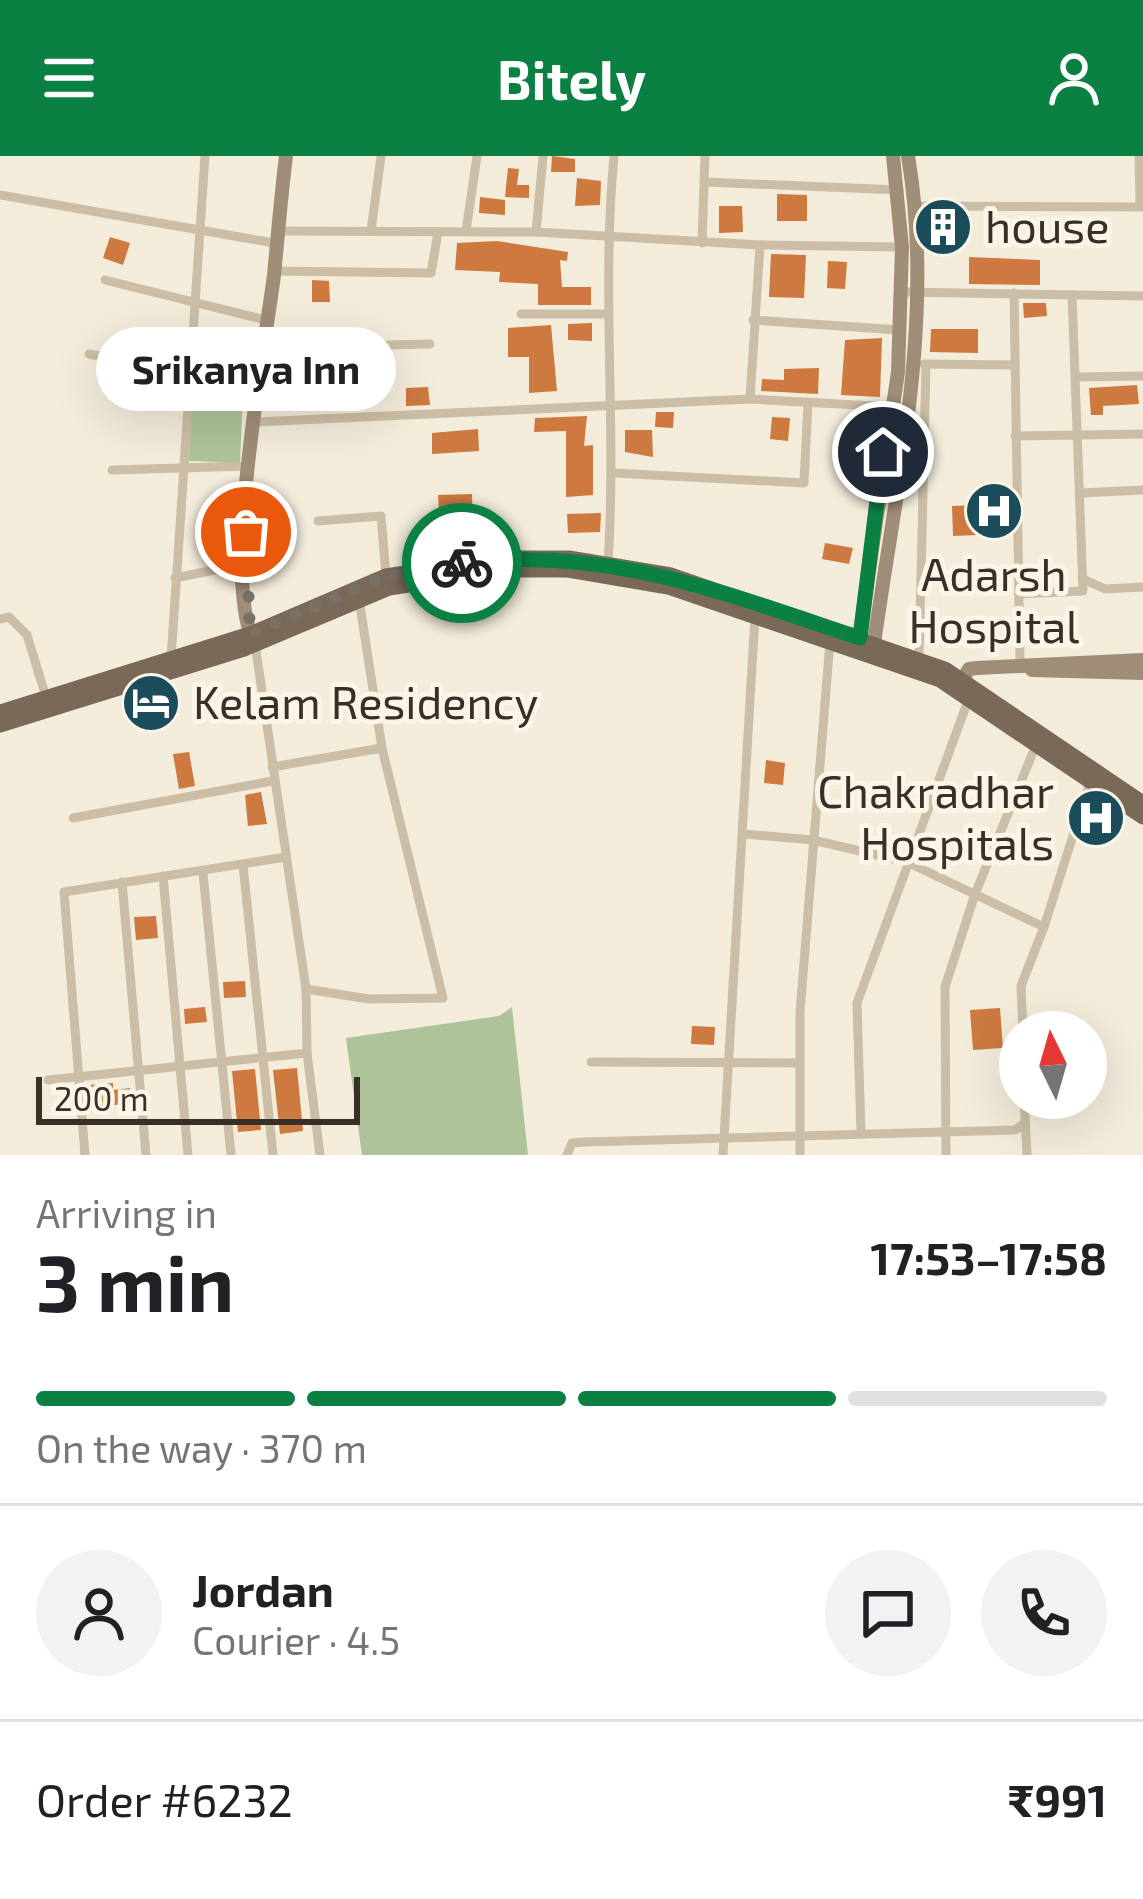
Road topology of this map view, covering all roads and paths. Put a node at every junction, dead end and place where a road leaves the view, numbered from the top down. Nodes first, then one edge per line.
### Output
1 (205, 156) edge
2 (286, 156) edge
3 (381, 156) edge
4 (477, 156) edge
5 (543, 156) edge
6 (614, 156) edge
7 (705, 156) edge
8 (892, 156) edge
9 (908, 156) edge
10 (1139, 156) edge
11 (705, 182) junction
12 (899, 190) junction
13 (0, 195) edge
14 (917, 206) junction
15 (1141, 206) edge
16 (200, 228) junction
17 (371, 231) junction
18 (439, 232) junction
19 (466, 232) junction
20 (536, 232) junction
21 (607, 236) junction
22 (275, 237) junction
23 (703, 243) junction
24 (760, 245) junction
25 (902, 247) junction
26 (274, 272) junction
27 (105, 280) dead end
28 (908, 292) junction
29 (1014, 293) junction
30 (1072, 295) junction
31 (1143, 296) edge
32 (194, 304) junction
33 (521, 314) dead end
34 (606, 314) junction
35 (266, 320) junction
36 (753, 320) junction
37 (899, 330) junction
38 (430, 344) dead end
39 (262, 348) junction
40 (89, 353) dead end
41 (920, 364) junction
42 (1014, 365) junction
43 (188, 376) junction
44 (1143, 376) edge
45 (1076, 377) junction
46 (257, 388) junction
47 (751, 399) junction
48 (615, 402) junction
49 (808, 402) junction
50 (893, 407) junction
51 (255, 422) junction
52 (1143, 434) edge
53 (1078, 435) junction
54 (1015, 436) junction
55 (249, 466) junction
56 (182, 469) junction
57 (112, 470) dead end
58 (614, 473) junction
59 (1143, 490) edge
60 (1080, 493) junction
61 (318, 521) dead end
62 (608, 562) junction
63 (244, 564) junction
64 (386, 576) junction
65 (175, 578) junction
66 (1083, 579) junction
67 (1143, 587) edge
68 (1018, 594) junction
69 (359, 598) junction
70 (755, 616) junction
71 (0, 619) edge
72 (252, 639) junction
73 (830, 641) junction
74 (866, 647) junction
75 (919, 660) junction
76 (171, 661) junction
77 (1143, 661) edge
78 (1020, 663) junction
79 (991, 666) junction
80 (1143, 673) edge
81 (963, 689) junction
82 (46, 698) junction
83 (0, 712) edge
84 (0, 724) edge
85 (1037, 742) junction
86 (382, 748) junction
87 (272, 767) junction
88 (272, 781) junction
89 (1090, 782) junction
90 (1143, 802) edge
91 (1143, 817) edge
92 (73, 818) dead end
93 (744, 834) junction
94 (813, 840) junction
95 (286, 857) junction
96 (908, 862) junction
97 (243, 865) junction
98 (203, 873) junction
99 (163, 876) junction
100 (122, 882) junction
101 (975, 894) junction
102 (1044, 928) junction
103 (306, 989) junction
104 (1023, 1011) edge
105 (307, 1053) junction
106 (264, 1058) junction
107 (729, 1060) junction
108 (591, 1061) dead end
109 (224, 1062) junction
110 (798, 1063) junction
111 (181, 1066) junction
112 (137, 1071) junction
113 (78, 1077) junction
114 (48, 1080) dead end
115 (1025, 1119) edge
116 (1025, 1124) junction
117 (944, 1131) junction
118 (861, 1132) junction
119 (800, 1135) junction
120 (723, 1137) junction
121 (634, 1140) junction
122 (86, 1155) edge
123 (146, 1155) edge
124 (188, 1155) edge
125 (231, 1155) edge
126 (273, 1155) edge
127 (320, 1155) edge
128 (567, 1155) edge
129 (634, 1155) edge
130 (723, 1155) edge
131 (800, 1155) edge
132 (946, 1155) edge
133 (1027, 1155) edge

1 - 16 street
2 - 22 street
3 - 17 street
4 - 19 street
5 - 20 street
6 - 21 street
7 - 11 street
8 - 12 street
9 - 14 street
10 - 15 street
11 - 12 street
11 - 23 street
12 - 25 street
13 - 16 street
14 - 15 street
14 - 28 street
16 - 22 street
16 - 32 street
17 - 18 street
17 - 22 street
18 - 19 street
18 - 26 street
19 - 20 street
20 - 21 street
21 - 23 street
21 - 34 street
22 - 26 street
23 - 24 street
24 - 25 street
24 - 36 street
25 - 28 street
26 - 35 street
27 - 32 street
28 - 29 street
28 - 37 street
28 - 41 street
29 - 30 street
29 - 42 street
30 - 31 street
30 - 45 street
32 - 35 street
32 - 43 street
33 - 34 street
34 - 48 street
35 - 39 street
36 - 37 street
36 - 47 street
37 - 50 street
38 - 39 street
39 - 46 street
40 - 43 street
41 - 42 street
41 - 74 street
41 - 75 street
42 - 54 street
43 - 46 street
43 - 56 street
44 - 45 street
45 - 53 street
46 - 51 street
47 - 48 street
47 - 49 street
48 - 51 street
48 - 58 street
49 - 50 street
49 - 58 street
50 - 74 street
51 - 55 street
52 - 53 street
53 - 54 street
53 - 60 street
54 - 68 street
55 - 56 street
55 - 63 street
56 - 57 street
56 - 65 street
58 - 62 street
59 - 60 street
60 - 66 street
61 - 64 street
62 - 64 main road
62 - 74 main road
63 - 65 street
63 - 72 street
64 - 72 main road
65 - 76 street
66 - 67 street
66 - 68 street
68 - 78 street
69 - 70 main road
69 - 72 main road
69 - 86 street
70 - 73 main road
70 - 93 street
71 - 82 street
72 - 76 main road
72 - 84 main road
72 - 87 street
73 - 74 main road
73 - 94 street
74 - 75 main road
74 - 81 main road
75 - 81 main road
76 - 82 main road
77 - 78 street
78 - 79 street
79 - 80 street
79 - 81 street
81 - 85 main road
81 - 90 main road
81 - 96 street
82 - 83 main road
85 - 89 main road
85 - 101 street
86 - 87 street
86 - 103 street
87 - 88 street
88 - 92 street
88 - 95 street
89 - 91 main road
89 - 102 street
93 - 94 street
93 - 107 street
94 - 96 street
94 - 110 street
95 - 97 street
95 - 103 street
96 - 101 street
96 - 118 street
97 - 98 street
97 - 106 street
98 - 99 street
98 - 109 street
99 - 100 street
99 - 111 street
100 - 112 street
100 - 113 street
101 - 102 street
101 - 117 street
102 - 104 street
103 - 105 street
105 - 106 street
105 - 127 street
106 - 109 street
106 - 126 street
107 - 108 street
107 - 110 street
107 - 120 street
109 - 111 street
109 - 125 street
110 - 119 street
111 - 112 street
111 - 124 street
112 - 113 street
112 - 123 street
113 - 114 street
113 - 122 street
115 - 116 street
116 - 117 street
116 - 133 street
117 - 118 street
117 - 132 street
118 - 119 street
119 - 120 street
119 - 131 street
120 - 121 street
120 - 130 street
121 - 128 street
121 - 129 street

